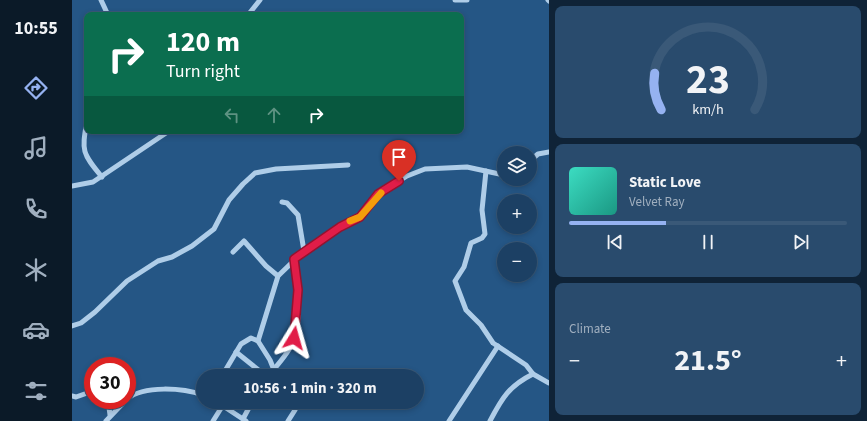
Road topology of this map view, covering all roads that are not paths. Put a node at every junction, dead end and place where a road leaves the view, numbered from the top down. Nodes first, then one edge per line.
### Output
1 (101, 0) edge
2 (260, 0) edge
3 (455, 0) edge
4 (467, 0) edge
5 (107, 12) edge
6 (250, 12) edge
7 (86, 134) edge
8 (161, 134) edge
9 (549, 152) edge
10 (537, 155) edge
11 (348, 165) dead end
12 (486, 170) junction
13 (497, 174) edge
14 (102, 177) junction
15 (72, 186) edge
16 (282, 202) dead end
17 (304, 251) junction
18 (233, 252) dead end
19 (294, 259) junction
20 (278, 276) junction
21 (72, 326) edge
22 (258, 341) junction
23 (498, 346) junction
24 (236, 352) junction
25 (226, 369) edge
26 (258, 369) edge
27 (274, 369) edge
28 (275, 369) edge
29 (533, 374) junction
30 (549, 383) edge
31 (84, 394) edge
32 (136, 394) edge
33 (196, 395) edge
34 (72, 396) edge
35 (109, 409) edge
36 (116, 409) edge
37 (221, 409) edge
38 (228, 409) edge
39 (249, 409) edge
40 (296, 409) edge
41 (110, 415) junction
42 (244, 420) edge
43 (106, 421) edge
44 (213, 421) edge
45 (288, 421) edge
46 (449, 421) edge
47 (490, 421) edge

1 - 5 street
2 - 6 street
3 - 4 street
7 - 14 street
8 - 14 street
9 - 10 street
11 - 21 street
12 - 13 street
12 - 17 street
12 - 23 street
14 - 15 street
16 - 17 street
17 - 19 street
18 - 20 street
19 - 20 street
19 - 28 street
20 - 22 street
22 - 24 street
22 - 27 street
23 - 29 street
23 - 46 street
24 - 25 street
24 - 26 street
29 - 30 street
29 - 47 street
31 - 34 street
32 - 33 street
35 - 41 street
36 - 41 street
37 - 44 street
38 - 42 street
39 - 42 street
40 - 45 street
41 - 43 street

